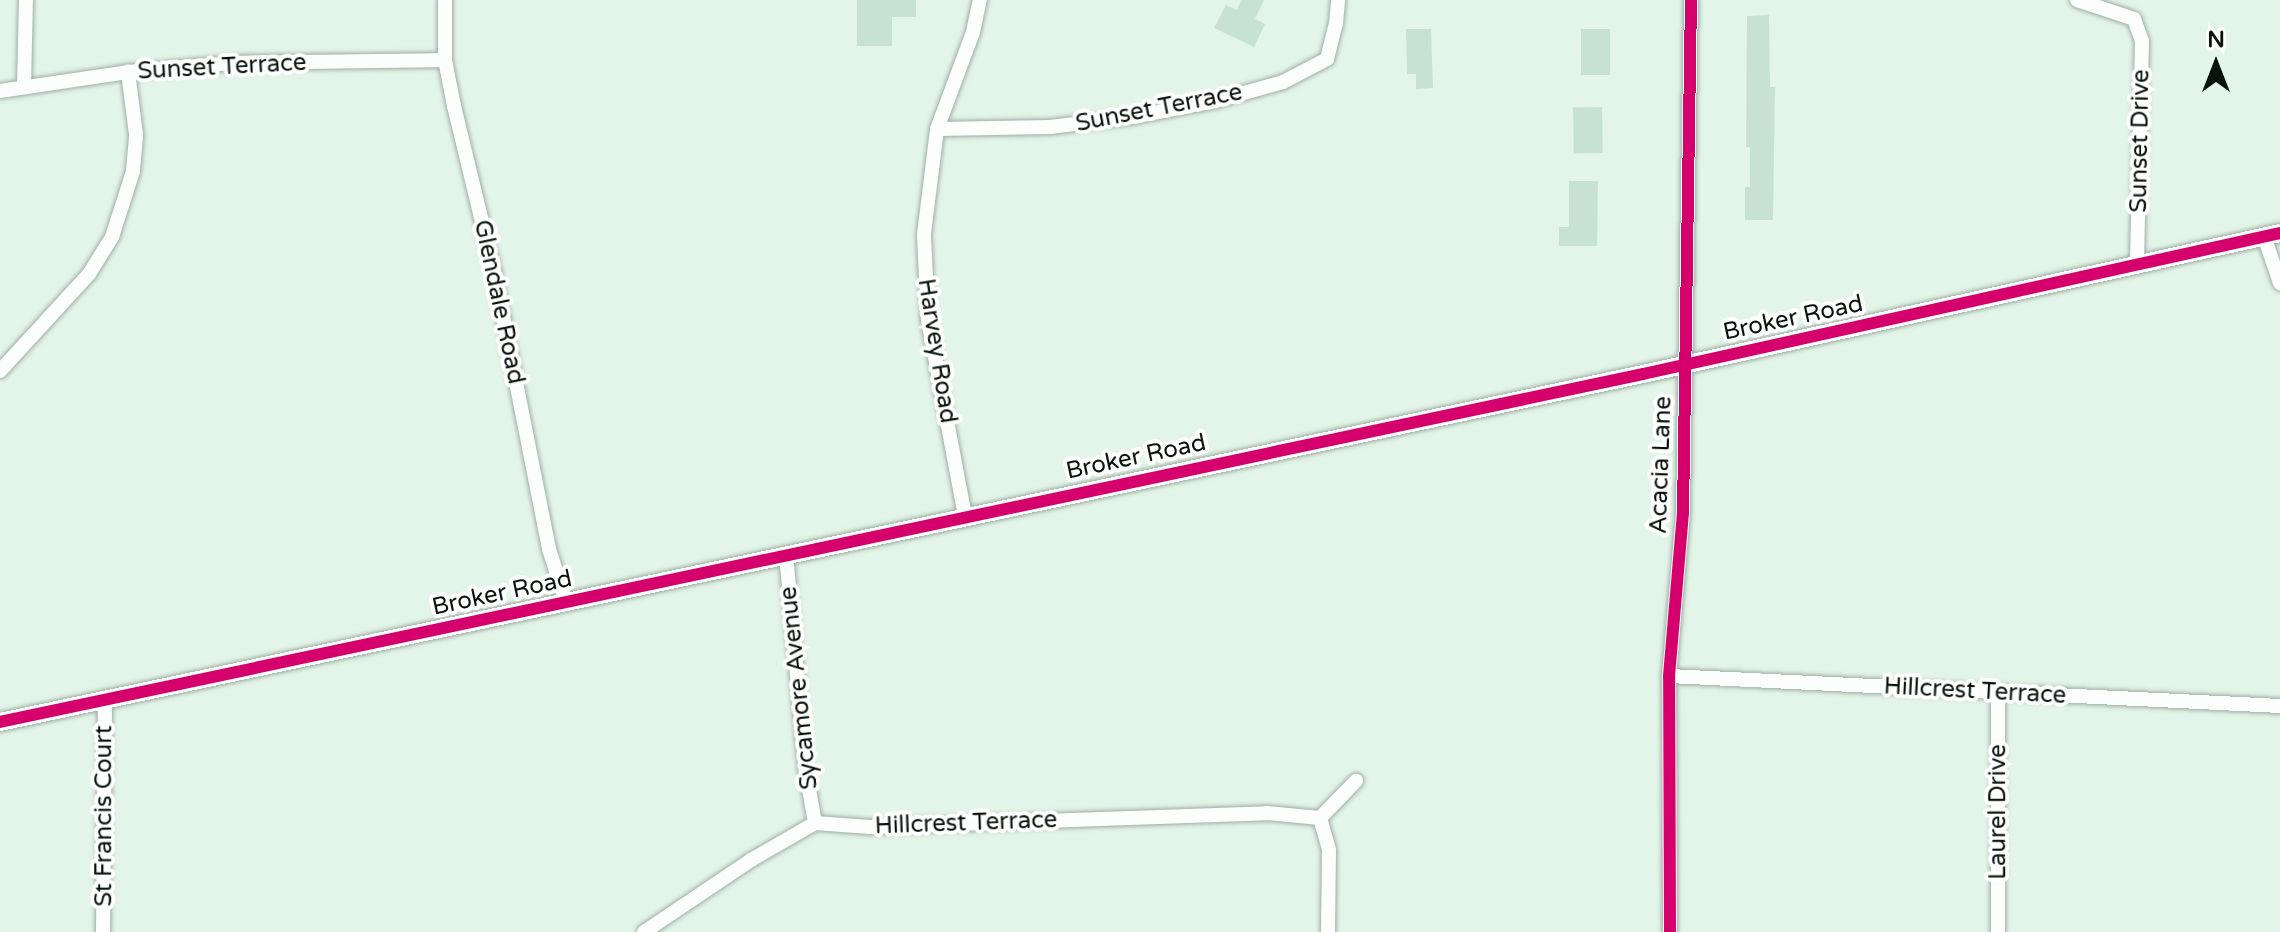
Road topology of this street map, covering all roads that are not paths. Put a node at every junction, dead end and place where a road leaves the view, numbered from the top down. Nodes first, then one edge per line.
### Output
1 (26, 0) edge
2 (445, 0) edge
3 (980, 0) edge
4 (1338, 0) edge
5 (1691, 0) edge
6 (2077, 0) edge
7 (445, 60) junction
8 (128, 72) junction
9 (24, 86) junction
10 (0, 91) edge
11 (937, 129) junction
12 (2272, 234) edge
13 (2137, 264) junction
14 (2280, 283) edge
15 (1686, 364) junction
16 (0, 371) edge
17 (965, 516) junction
18 (786, 554) junction
19 (566, 602) junction
20 (1669, 676) junction
21 (1998, 692) junction
22 (105, 699) junction
23 (2280, 706) edge
24 (0, 722) edge
25 (1356, 781) dead end
26 (1320, 818) junction
27 (815, 823) junction
28 (103, 932) edge
29 (644, 932) edge
30 (1328, 932) edge
31 (1670, 932) edge
32 (1998, 932) edge

1 - 9 street
2 - 7 street, Glendale Road
3 - 11 street, Harvey Road
4 - 11 street, Sunset Terrace
5 - 15 street, Acacia Lane
6 - 13 street, Sunset Drive
7 - 8 street, Sunset Terrace
7 - 19 street, Glendale Road
8 - 9 street, Sunset Terrace
8 - 16 street
9 - 10 street, Sunset Terrace
11 - 17 street, Harvey Road
12 - 13 street, Broker Road
12 - 14 street
13 - 15 street, Broker Road
15 - 17 street, Broker Road
15 - 20 street, Acacia Lane
17 - 18 street, Broker Road
18 - 19 street, Broker Road
18 - 27 street, Sycamore Avenue
19 - 22 street, Broker Road
20 - 21 street, Hillcrest Terrace
20 - 31 street, Acacia Lane
21 - 23 street, Hillcrest Terrace
21 - 32 street, Laurel Drive
22 - 24 street, Broker Road
22 - 28 street, St Francis Court
25 - 26 street
26 - 27 street, Hillcrest Terrace
26 - 30 street
27 - 29 street

